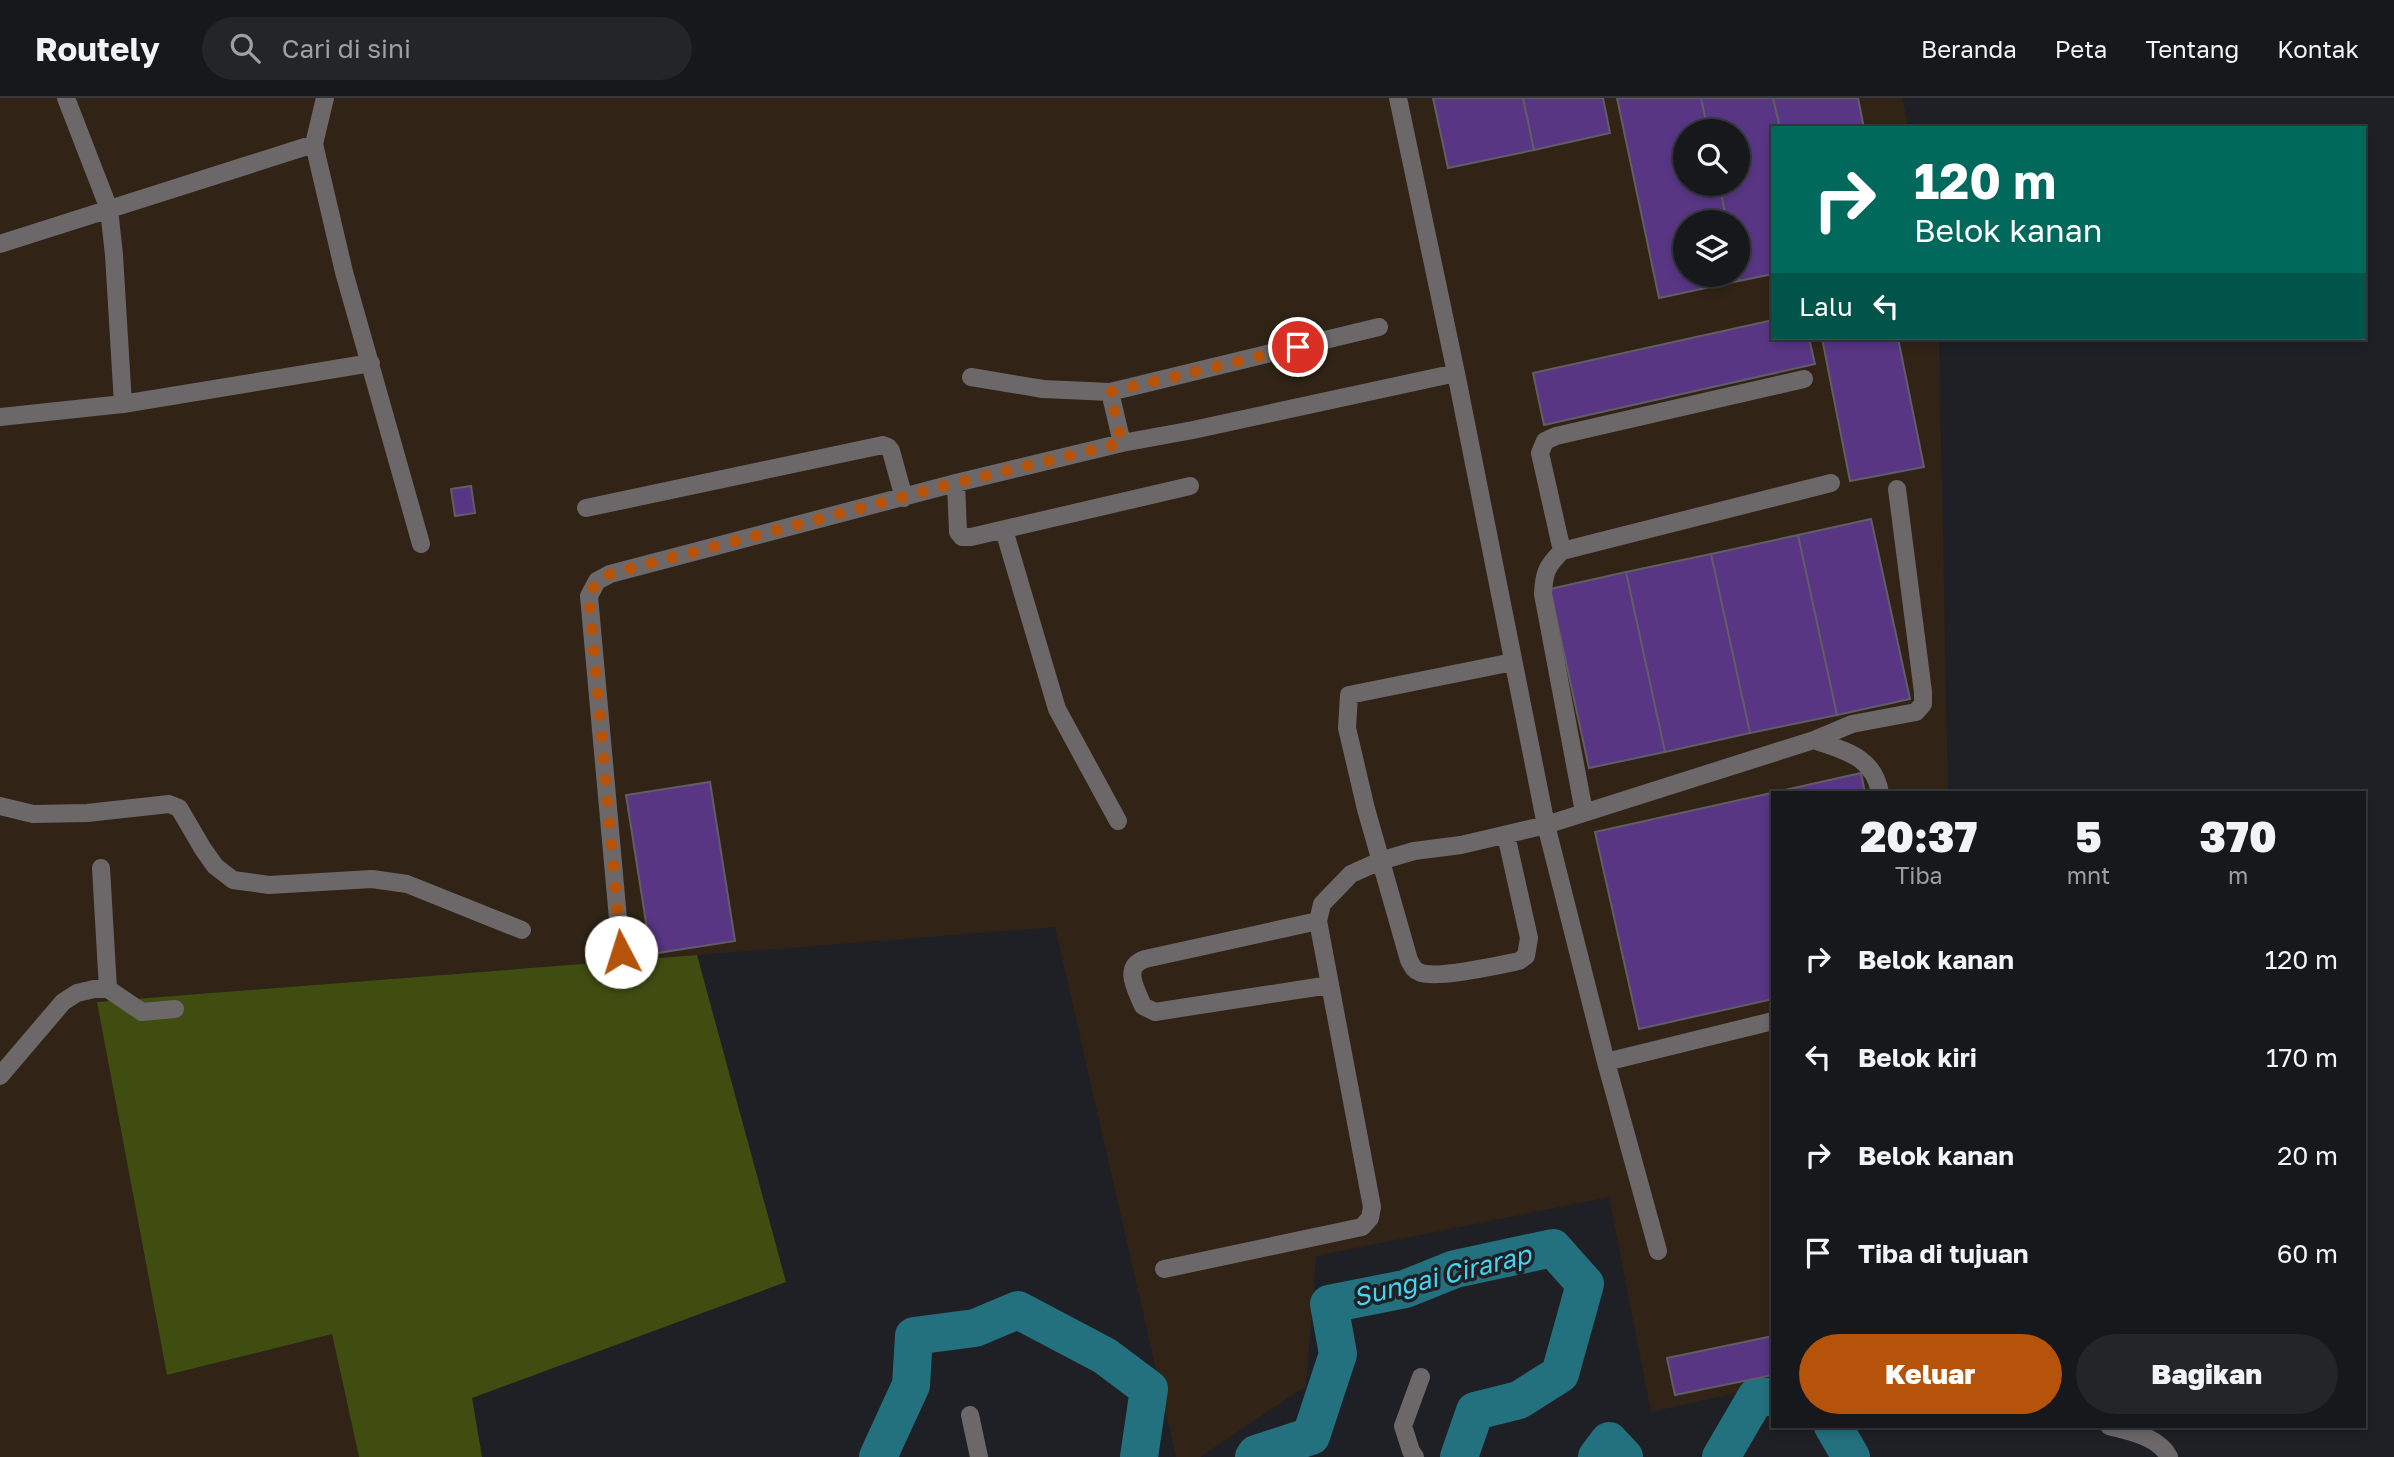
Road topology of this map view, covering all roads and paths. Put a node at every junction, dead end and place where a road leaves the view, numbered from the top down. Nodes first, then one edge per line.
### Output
1 (66, 98) edge
2 (325, 98) edge
3 (1398, 98) edge
4 (314, 145) junction
5 (109, 209) junction
6 (0, 244) edge
7 (1379, 327) dead end
8 (371, 363) junction
9 (1456, 373) junction
10 (971, 377) dead end
11 (1804, 379) dead end
12 (1110, 392) junction
13 (123, 404) junction
14 (0, 417) edge
15 (1122, 443) junction
16 (956, 483) junction
17 (1830, 484) dead end
18 (1190, 486) dead end
19 (1897, 489) dead end
20 (904, 498) junction
21 (586, 508) dead end
22 (1004, 530) junction
23 (421, 544) dead end
24 (1562, 551) junction
25 (1513, 662) junction
26 (1814, 740) junction
27 (1880, 791) edge
28 (0, 806) edge
29 (1584, 812) junction
30 (1118, 821) dead end
31 (1546, 825) junction
32 (1506, 835) junction
33 (1380, 861) junction
34 (101, 868) dead end
35 (1318, 921) junction
36 (523, 930) dead end
37 (621, 952) dead end
38 (1330, 985) junction
39 (108, 989) junction
40 (175, 1009) dead end
41 (1771, 1021) edge
42 (1606, 1062) junction
43 (0, 1076) edge
44 (1658, 1251) dead end
45 (1164, 1269) dead end
46 (1421, 1377) dead end
47 (970, 1415) dead end
48 (2117, 1428) edge
49 (979, 1457) edge
50 (1415, 1457) edge
51 (2169, 1457) edge

1 - 5 lane
2 - 4 lane
3 - 9 lane
4 - 5 lane
4 - 8 lane
5 - 6 lane
5 - 13 lane
7 - 12 lane
8 - 13 lane
8 - 23 lane
9 - 15 lane
9 - 25 lane
10 - 12 lane
11 - 24 lane
12 - 15 lane
13 - 14 lane
15 - 16 lane
16 - 20 lane
16 - 22 lane
17 - 24 lane
18 - 22 lane
19 - 26 lane
20 - 21 lane
20 - 37 lane
22 - 30 lane
24 - 29 lane
25 - 31 lane
25 - 33 lane
26 - 27 lane
26 - 29 lane
28 - 36 lane
29 - 31 lane
31 - 32 lane
31 - 42 lane
32 - 33 lane
32 - 33 lane
33 - 35 lane
34 - 39 lane
35 - 38 lane
35 - 38 lane
38 - 45 lane
39 - 40 lane
39 - 43 lane
41 - 42 lane
42 - 44 lane
46 - 50 lane
47 - 49 lane
48 - 51 lane

